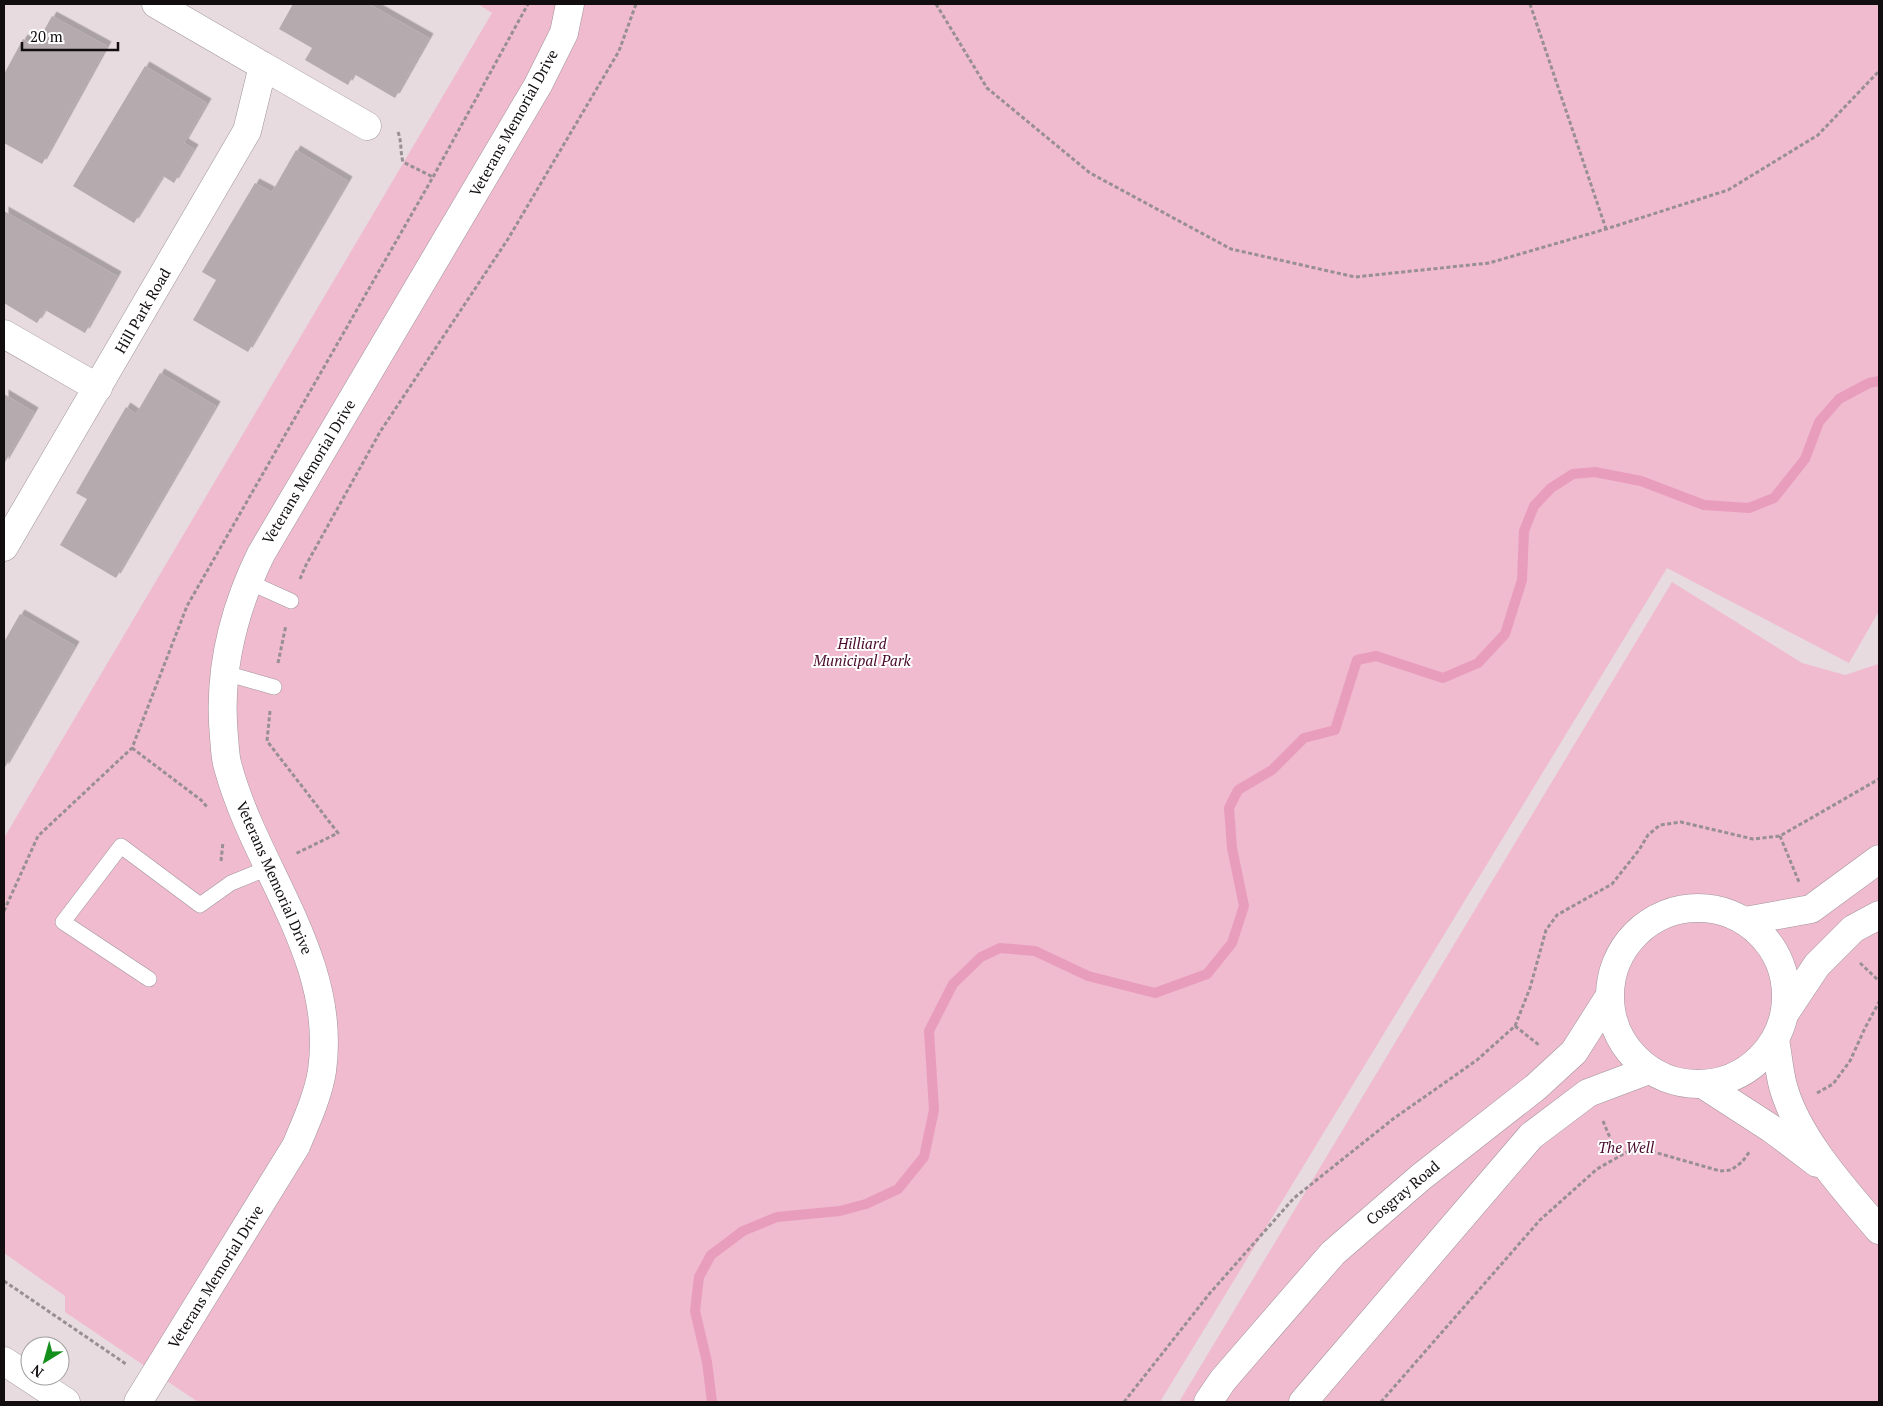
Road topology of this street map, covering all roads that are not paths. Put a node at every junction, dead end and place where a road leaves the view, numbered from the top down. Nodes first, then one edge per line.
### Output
1 (156, 4) edge
2 (570, 4) edge
3 (263, 66) junction
4 (367, 126) road end
5 (4, 334) edge
6 (98, 388) junction
7 (4, 547) edge
8 (247, 581) junction
9 (291, 601) road end
10 (225, 673) junction
11 (274, 687) road end
12 (1879, 859) edge
13 (268, 868) junction
14 (1879, 915) edge
15 (1745, 921) junction
16 (150, 979) dead end
17 (1609, 997) junction
18 (1785, 1013) junction
19 (1776, 1040) junction
20 (1648, 1070) junction
21 (1704, 1084) junction
22 (1830, 1173) junction
23 (1879, 1230) edge
24 (4, 1361) edge
25 (144, 1392) edge
26 (66, 1402) edge
27 (1208, 1402) edge
28 (1303, 1402) edge

1 - 3 street
2 - 8 street, Veterans Memorial Drive
3 - 4 street
3 - 6 street, Hill Park Road
5 - 6 street
6 - 7 street, Hill Park Road
8 - 9 lane
8 - 10 street, Veterans Memorial Drive
10 - 11 lane
10 - 13 street, Veterans Memorial Drive
12 - 15 street
13 - 16 lane
13 - 25 street, Veterans Memorial Drive
14 - 18 street, Cosgray Road
15 - 17 street, Cosgray Road
15 - 18 street, Cosgray Road
17 - 20 street, Cosgray Road
17 - 27 street, Cosgray Road
18 - 19 street, Cosgray Road
19 - 21 street, Cosgray Road
19 - 22 street
20 - 21 street, Cosgray Road
20 - 28 street
21 - 22 street
22 - 23 street
24 - 26 street

